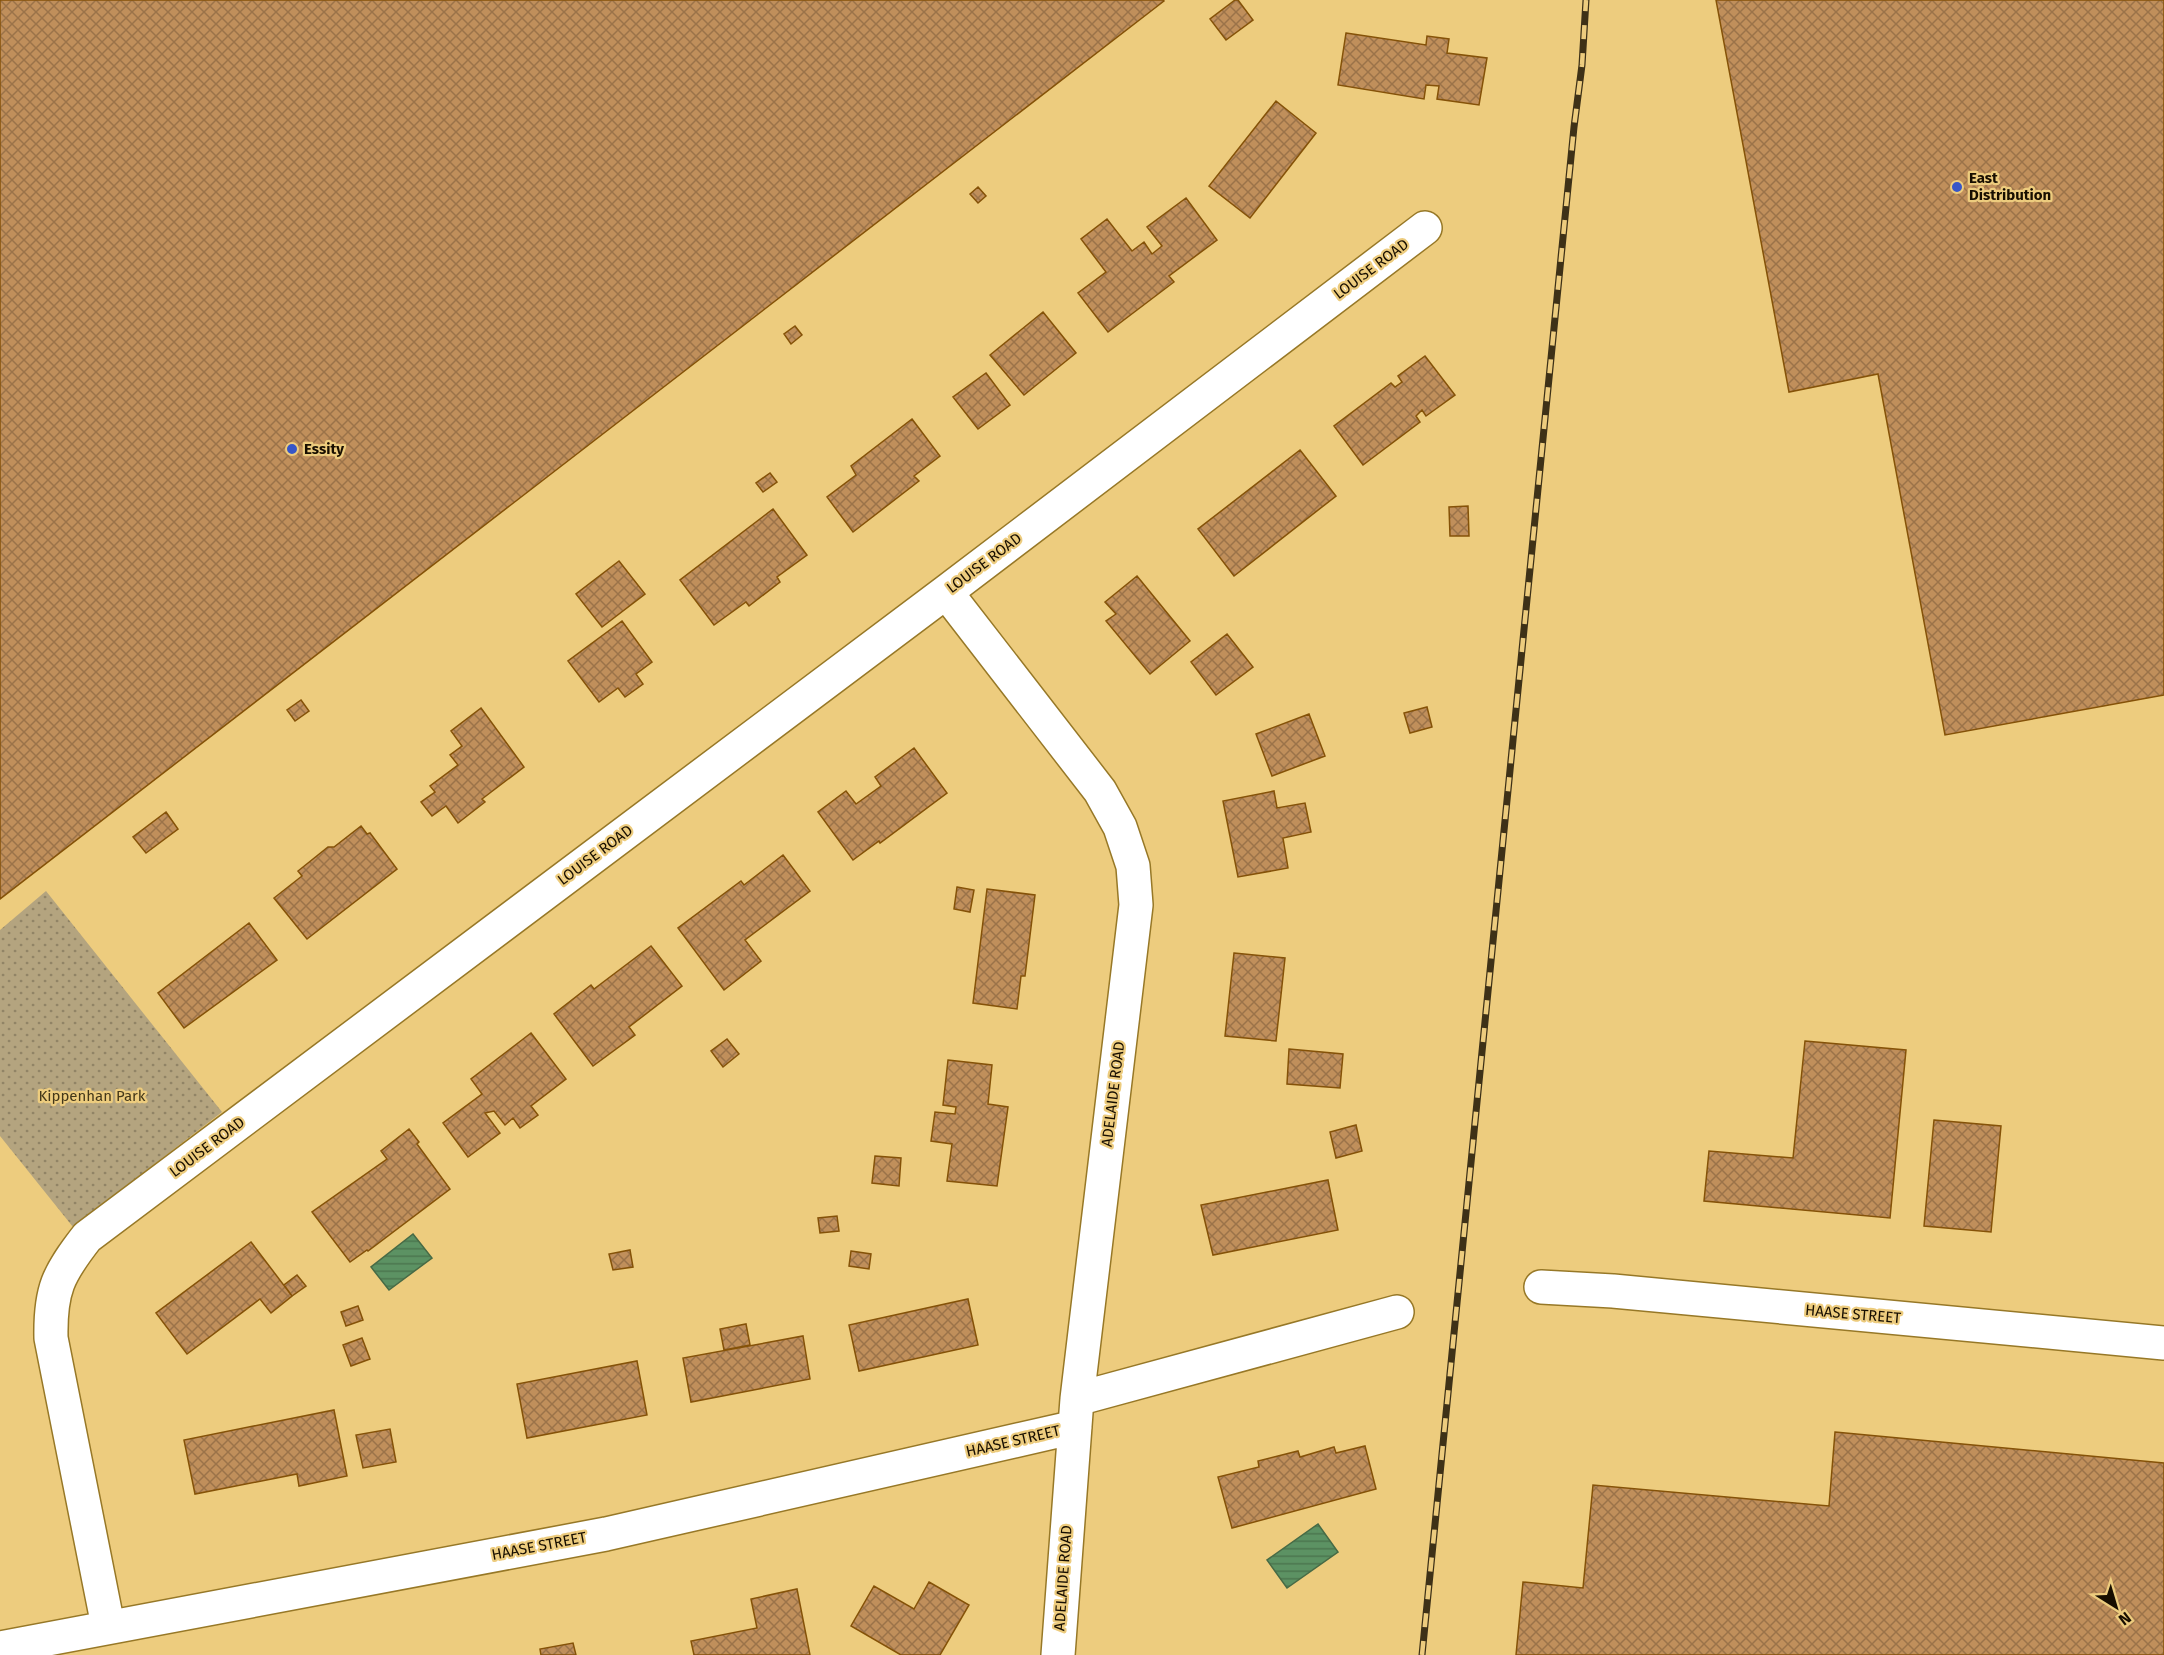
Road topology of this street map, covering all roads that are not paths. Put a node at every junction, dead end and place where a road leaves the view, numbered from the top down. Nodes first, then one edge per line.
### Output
1 (1425, 228) dead end
2 (946, 592) junction
3 (1541, 1287) dead end
4 (1397, 1312) dead end
5 (2164, 1343) edge
6 (1076, 1413) junction
7 (108, 1626) junction
8 (0, 1648) edge
9 (1058, 1655) edge

1 - 2 street, LOUISE ROAD
2 - 6 street, ADELAIDE ROAD
2 - 7 street, LOUISE ROAD
3 - 5 street, HAASE STREET
4 - 6 street, HAASE STREET
6 - 7 street, HAASE STREET
6 - 9 street, ADELAIDE ROAD
7 - 8 street, HAASE STREET

